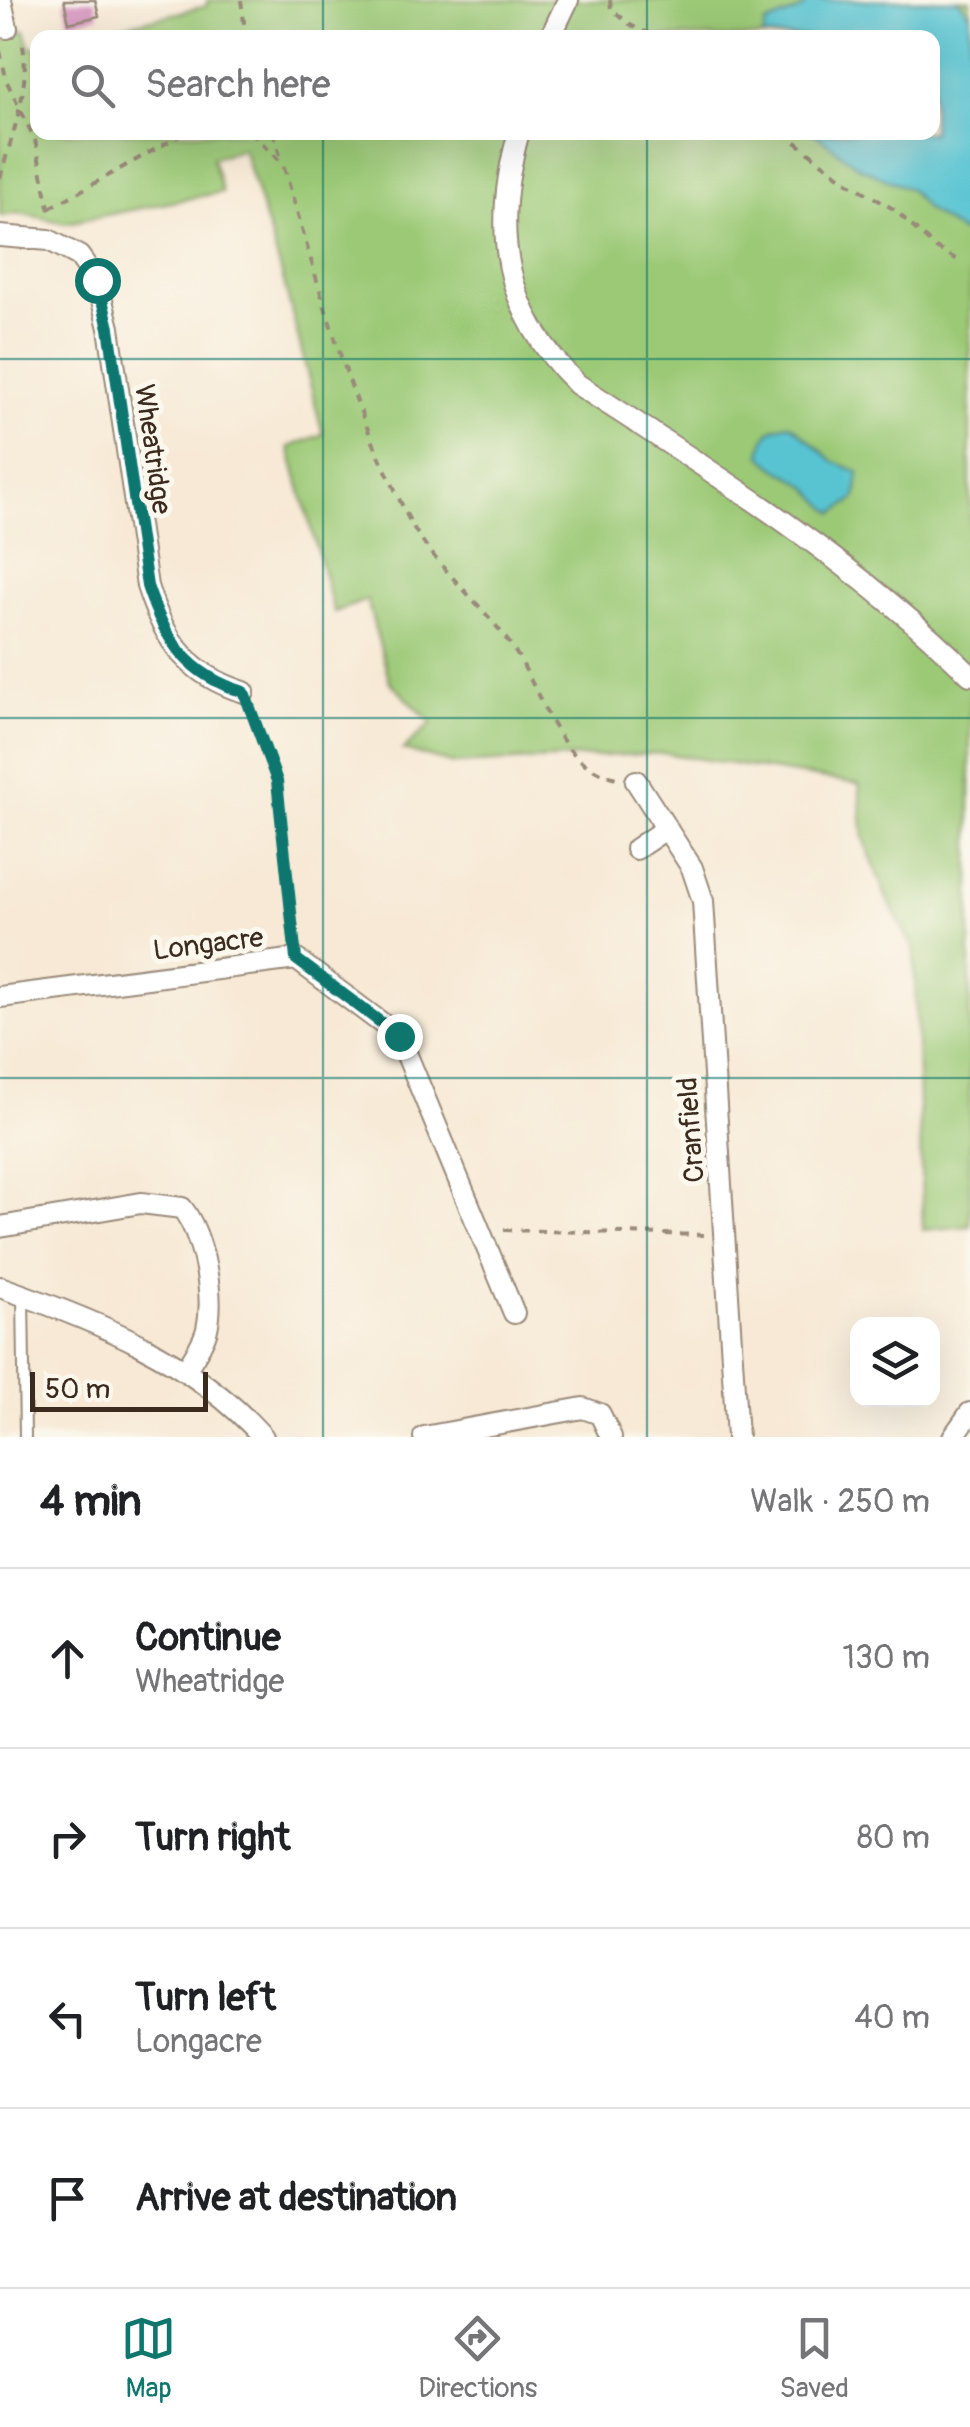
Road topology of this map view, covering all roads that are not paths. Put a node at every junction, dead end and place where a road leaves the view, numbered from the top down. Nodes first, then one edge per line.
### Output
1 (0, 0) edge
2 (568, 0) edge
3 (7, 28) road end
4 (554, 30) edge
5 (517, 140) edge
6 (0, 236) edge
7 (970, 675) edge
8 (244, 692) road end
9 (636, 781) road end
10 (668, 828) junction
11 (636, 849) dead end
12 (0, 997) edge
13 (0, 1227) edge
14 (0, 1287) edge
15 (23, 1295) junction
16 (514, 1313) dead end
17 (185, 1371) junction
18 (970, 1413) edge
19 (25, 1437) edge
20 (263, 1437) edge
21 (424, 1437) edge
22 (610, 1437) edge
23 (737, 1437) edge
24 (953, 1437) edge

1 - 3 street
2 - 4 street
5 - 7 street
6 - 8 street, Wheatridge
9 - 10 street, Cranfield
10 - 11 street
10 - 23 street, Cranfield
12 - 16 street, Longacre
13 - 17 street
14 - 15 street
15 - 17 street
15 - 19 lane
17 - 20 street
18 - 24 street
21 - 22 street

